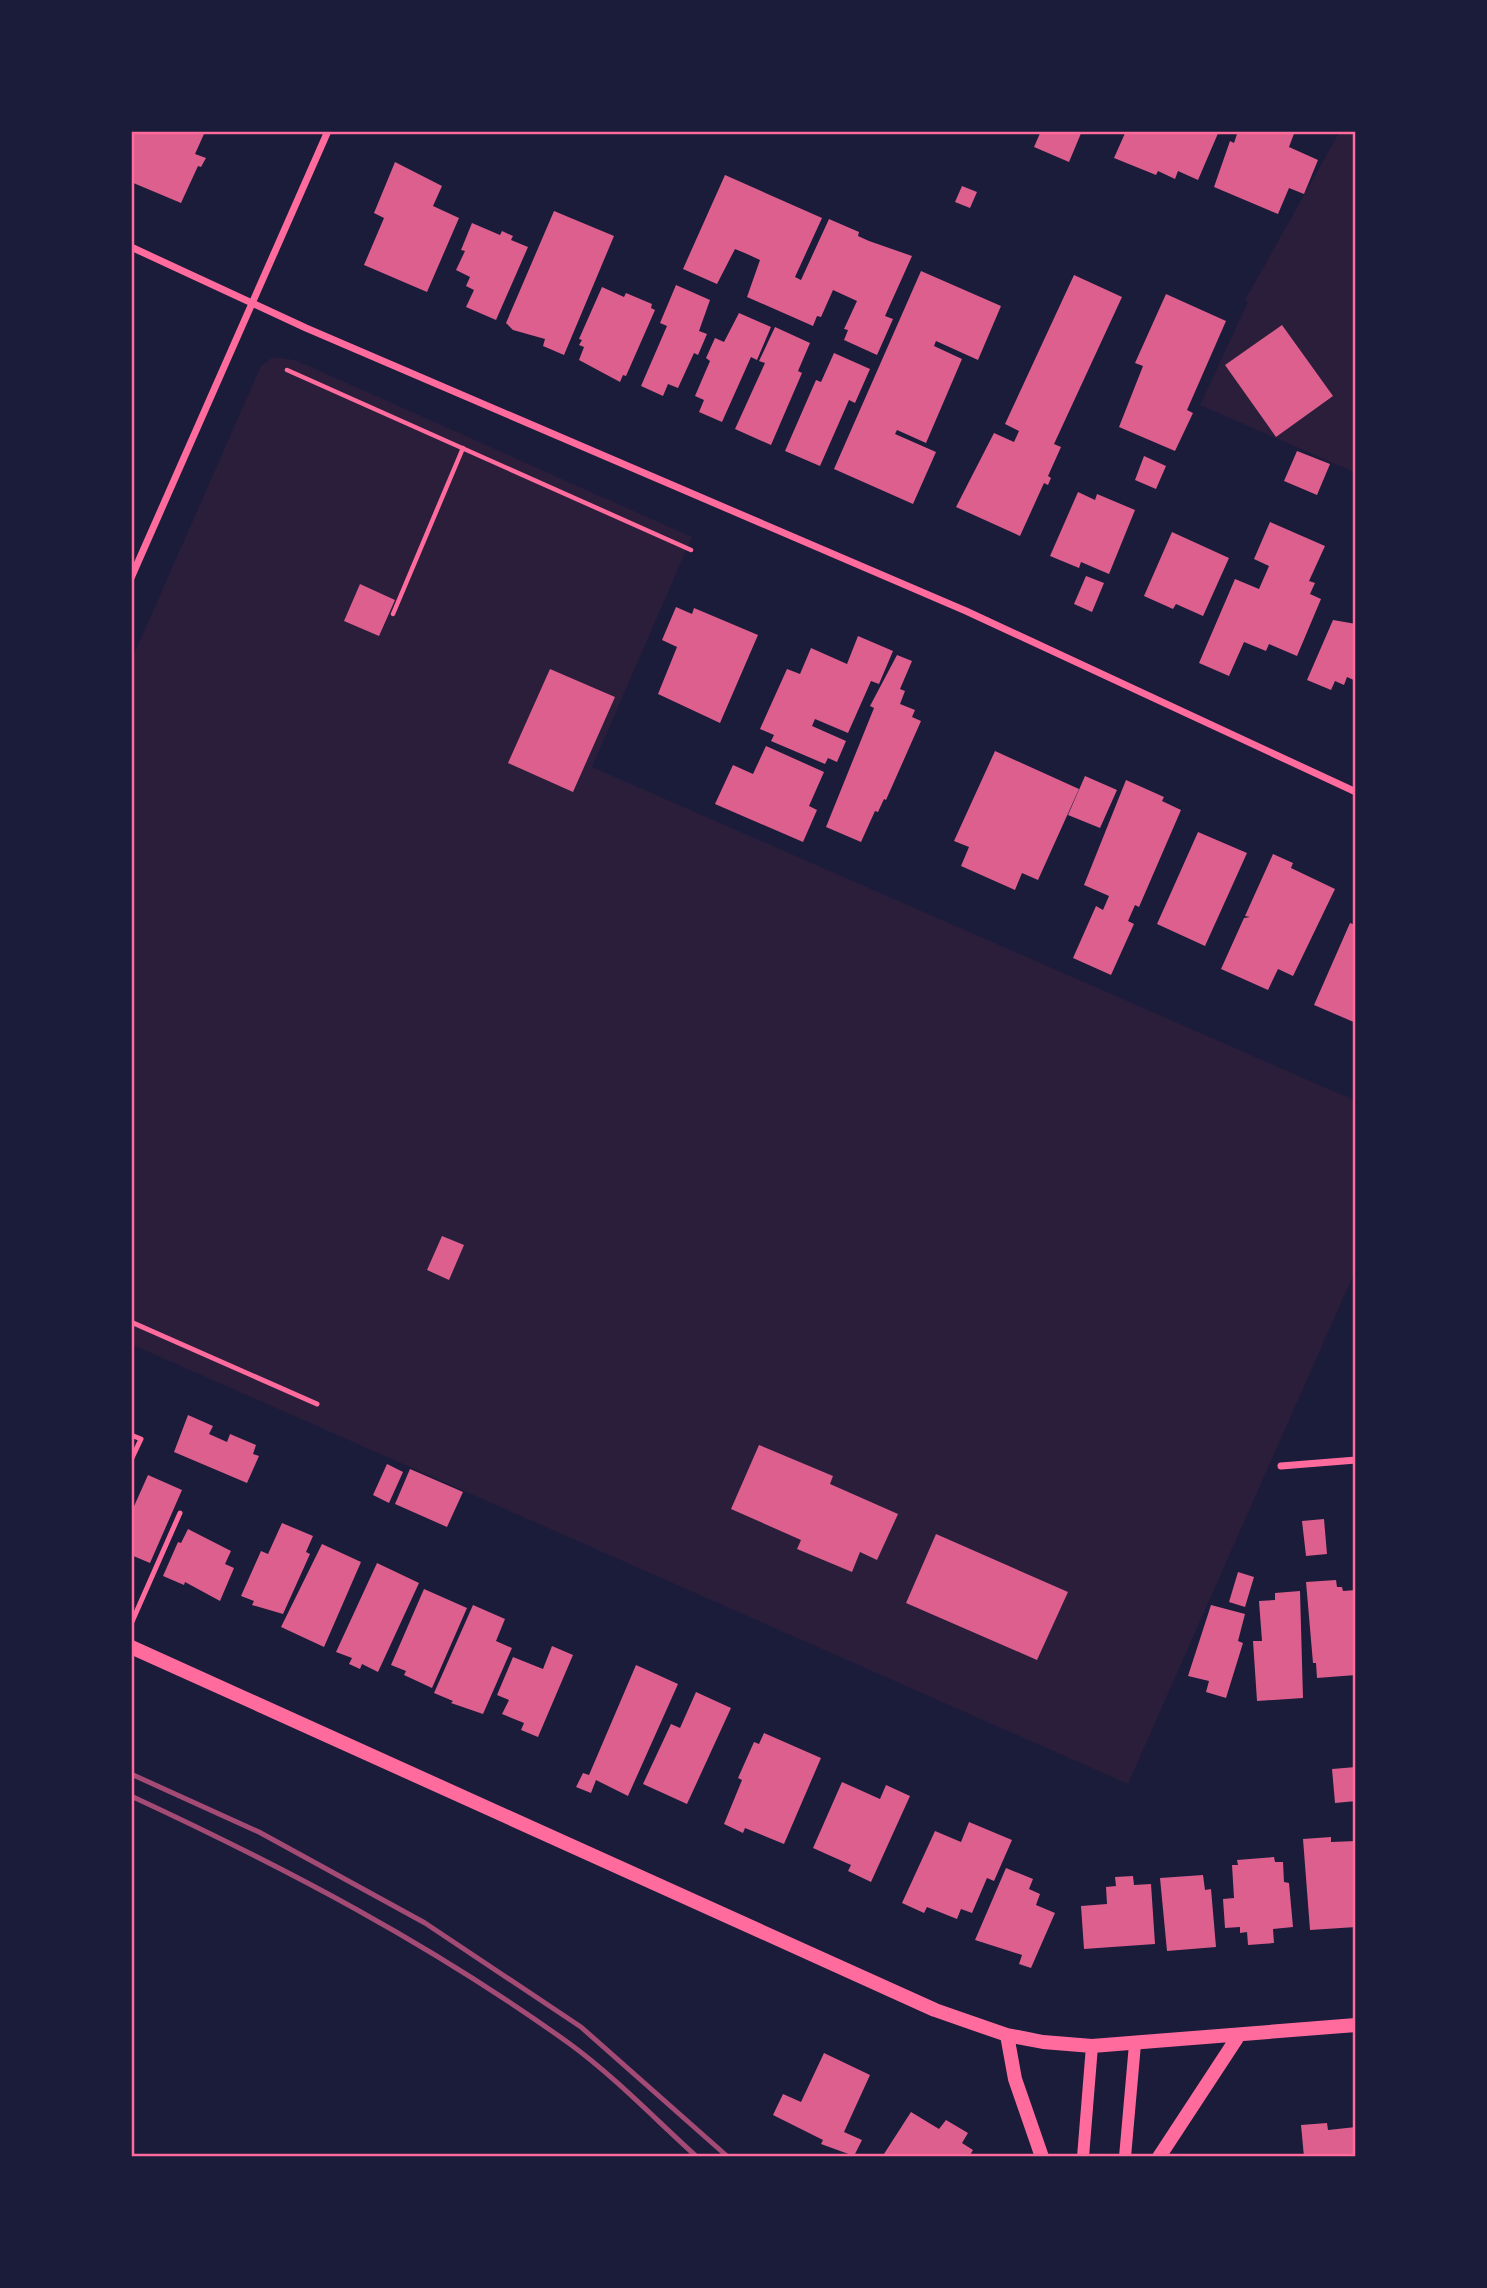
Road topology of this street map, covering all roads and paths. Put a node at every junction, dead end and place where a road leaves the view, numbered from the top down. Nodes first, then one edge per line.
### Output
1 (328, 131) edge
2 (131, 247) edge
3 (253, 304) junction
4 (287, 370) dead end
5 (463, 449) junction
6 (691, 550) dead end
7 (131, 578) edge
8 (393, 614) dead end
9 (1356, 792) edge
10 (131, 1322) edge
11 (317, 1404) dead end
12 (131, 1435) edge
13 (131, 1460) edge
14 (1356, 1460) edge
15 (1281, 1466) dead end
16 (180, 1513) dead end
17 (131, 1624) edge
18 (131, 1647) edge
19 (1356, 2025) edge
20 (1007, 2035) junction
21 (1239, 2035) junction
22 (1135, 2045) junction
23 (1092, 2046) junction
24 (1042, 2157) edge
25 (1083, 2157) edge
26 (1125, 2157) edge
27 (1159, 2157) edge

1 - 3 street
2 - 3 street
3 - 7 street
3 - 9 street
4 - 5 path
5 - 6 path
5 - 8 path
10 - 11 lane
12 - 13 lane
14 - 15 street
16 - 17 lane
18 - 20 main road
19 - 21 main road
20 - 23 main road
20 - 24 main road
21 - 22 main road
21 - 27 main road
22 - 23 main road
22 - 26 street
23 - 25 street

